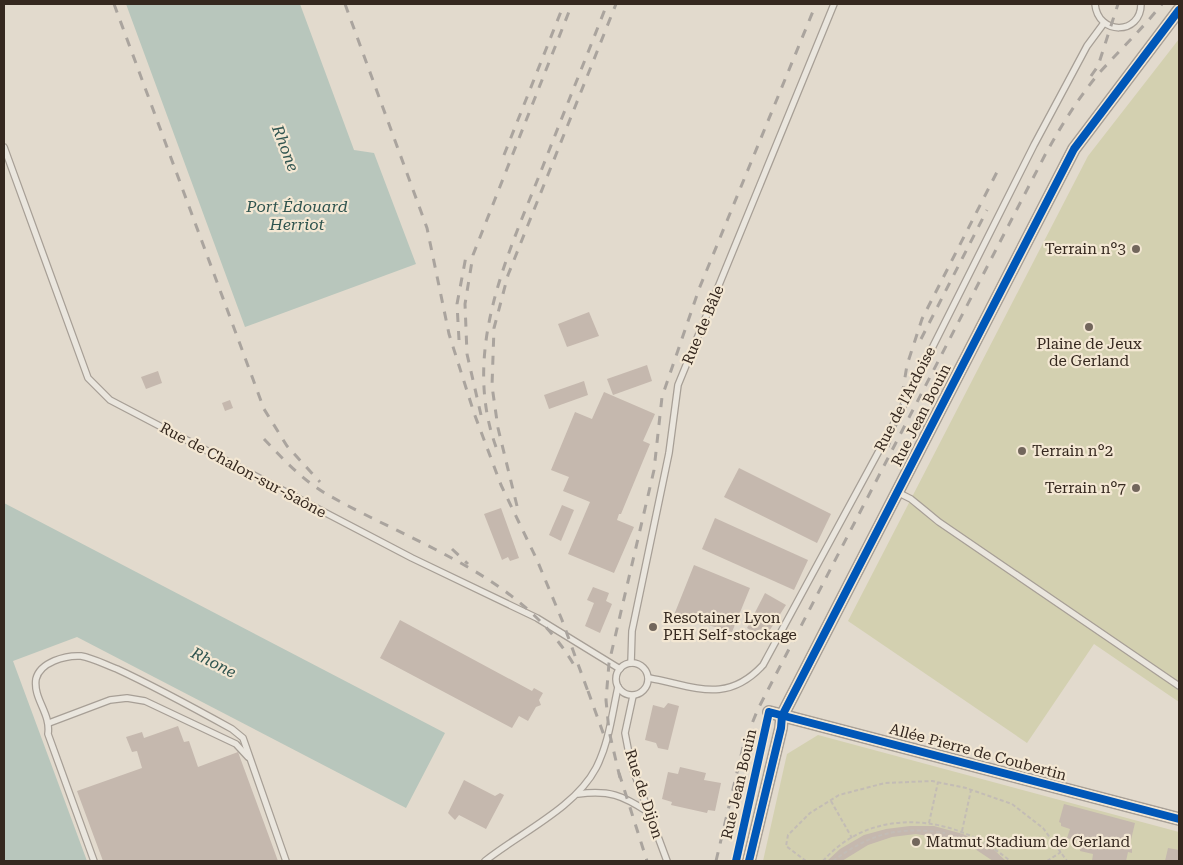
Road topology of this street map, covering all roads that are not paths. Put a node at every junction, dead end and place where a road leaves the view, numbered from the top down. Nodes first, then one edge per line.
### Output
1 (834, 4) edge
2 (1095, 4) edge
3 (1141, 4) edge
4 (1179, 10) edge
5 (1104, 23) junction
6 (4, 148) edge
7 (897, 492) junction
8 (631, 663) junction
9 (620, 669) junction
10 (649, 678) junction
11 (1179, 686) edge
12 (618, 687) junction
13 (634, 696) junction
14 (769, 712) joint
15 (782, 716) junction
16 (49, 723) junction
17 (248, 757) junction
18 (578, 794) junction
19 (648, 812) junction
20 (1179, 819) edge
21 (94, 861) edge
22 (286, 861) edge
23 (485, 861) edge
24 (667, 861) edge
25 (736, 861) edge
26 (749, 861) edge

1 - 8 lane, Rue de Bâle
2 - 5 lane
3 - 5 lane
4 - 7 street, Rue Jean Bouin
5 - 10 lane, Rue de l'Ardoise
6 - 9 lane, Rue de Chalon-sur-Saône
7 - 11 lane
7 - 15 street, Rue Jean Bouin
8 - 9 lane
8 - 10 lane
9 - 12 lane
10 - 13 lane
12 - 13 lane
12 - 18 lane
13 - 19 lane, Rue de Dijon
14 - 15 street, Allée Pierre de Coubertin
14 - 25 lane, Rue Jean Bouin
15 - 20 street, Allée Pierre de Coubertin
15 - 26 street, Rue Jean Bouin
16 - 17 lane
16 - 17 lane
16 - 21 lane
17 - 22 lane
18 - 19 lane
18 - 23 lane
19 - 24 lane, Rue de Dijon

